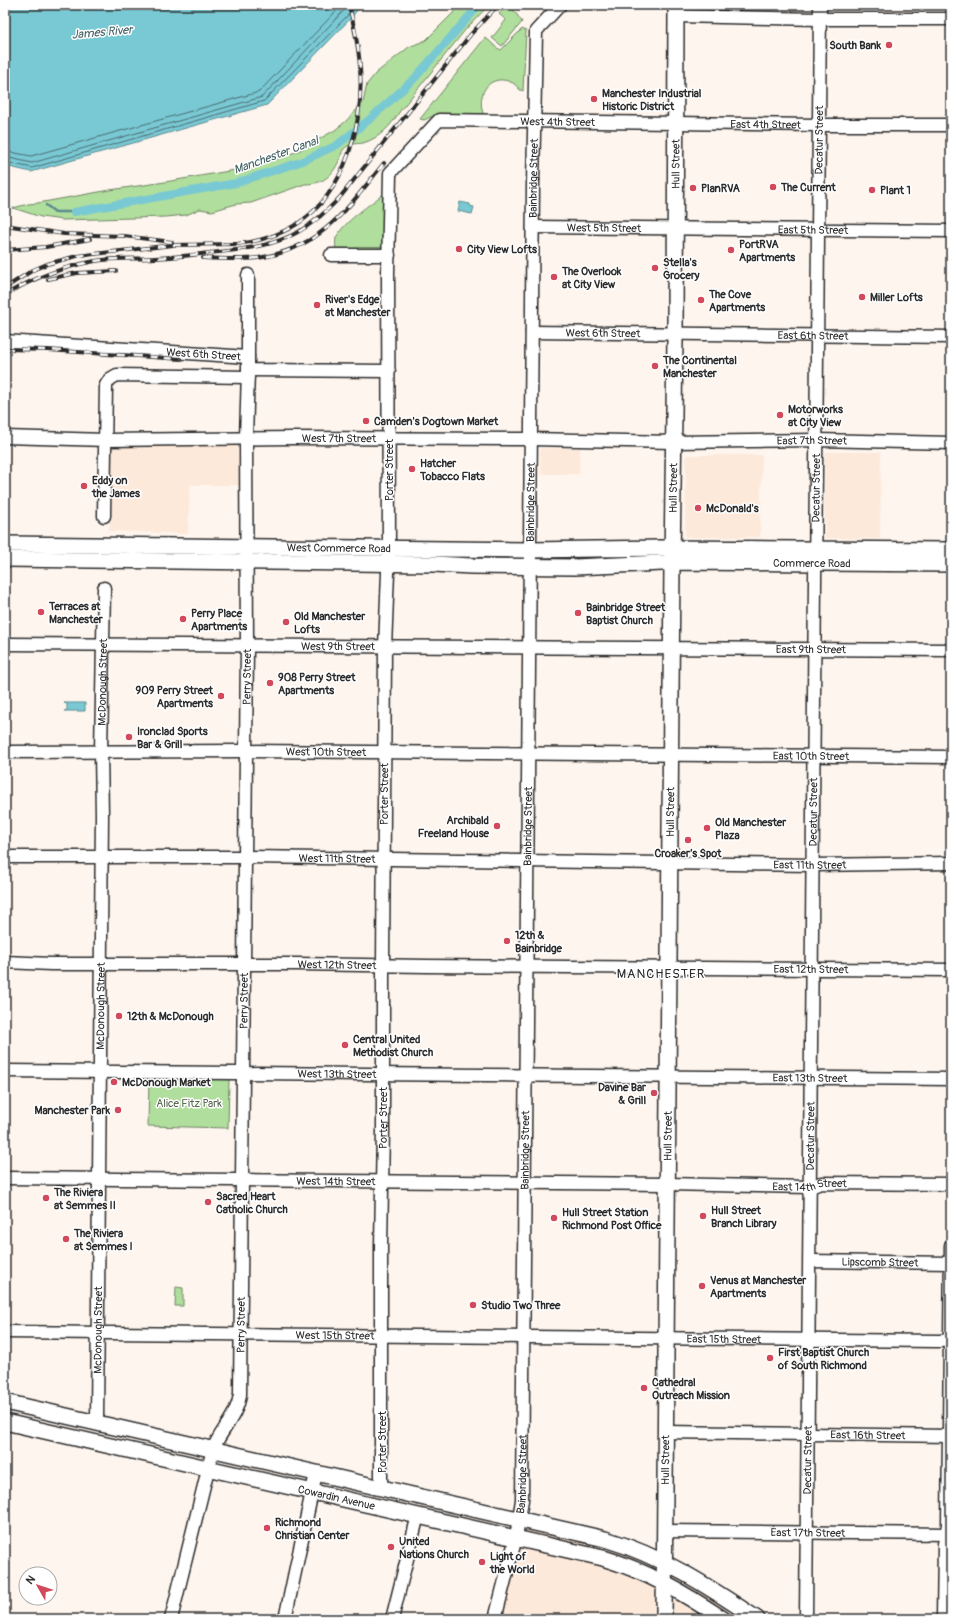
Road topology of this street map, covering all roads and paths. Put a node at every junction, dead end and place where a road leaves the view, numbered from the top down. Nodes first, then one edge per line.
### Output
1 (560, 5) edge
2 (820, 5) edge
3 (676, 10) edge
4 (820, 19) junction
5 (951, 19) edge
6 (439, 120) joint
7 (534, 120) junction
8 (676, 123) junction
9 (819, 125) junction
10 (951, 125) edge
11 (532, 227) junction
12 (675, 229) junction
13 (818, 229) junction
14 (951, 231) edge
15 (331, 255) dead end
16 (389, 255) junction
17 (248, 275) dead end
18 (532, 332) junction
19 (675, 334) junction
20 (817, 336) junction
21 (951, 337) edge
22 (5, 341) edge
23 (248, 357) junction
24 (389, 371) junction
25 (248, 374) junction
26 (5, 437) edge
27 (246, 438) junction
28 (389, 438) junction
29 (532, 439) junction
30 (106, 440) junction
31 (816, 440) junction
32 (674, 442) junction
33 (951, 443) edge
34 (104, 516) dead end
35 (5, 544) edge
36 (530, 550) junction
37 (951, 550) edge
38 (246, 554) junction
39 (389, 556) junction
40 (672, 556) junction
41 (814, 556) junction
42 (5, 559) edge
43 (951, 564) edge
44 (529, 567) junction
45 (104, 588) dead end
46 (5, 644) edge
47 (103, 645) junction
48 (247, 646) junction
49 (385, 647) junction
50 (529, 648) junction
51 (672, 648) junction
52 (814, 649) junction
53 (951, 650) edge
54 (101, 751) junction
55 (246, 751) junction
56 (5, 752) edge
57 (384, 752) junction
58 (528, 754) junction
59 (671, 754) junction
60 (813, 757) junction
61 (951, 757) edge
62 (5, 857) edge
63 (102, 857) junction
64 (244, 857) junction
65 (384, 859) junction
66 (527, 861) junction
67 (670, 863) junction
68 (951, 863) edge
69 (813, 865) junction
70 (5, 962) edge
71 (101, 963) junction
72 (243, 964) junction
73 (383, 966) junction
74 (526, 966) junction
75 (670, 968) junction
76 (811, 969) junction
77 (951, 970) edge
78 (5, 1071) edge
79 (100, 1072) junction
80 (242, 1074) junction
81 (383, 1075) junction
82 (526, 1076) junction
83 (668, 1077) junction
84 (811, 1078) junction
85 (951, 1079) edge
86 (5, 1178) edge
87 (99, 1179) junction
88 (241, 1180) junction
89 (383, 1181) junction
90 (525, 1182) junction
91 (667, 1184) junction
92 (951, 1184) edge
93 (810, 1187) junction
94 (951, 1245) edge
95 (810, 1261) junction
96 (951, 1263) edge
97 (5, 1332) edge
98 (98, 1333) junction
99 (240, 1334) junction
100 (382, 1335) junction
101 (524, 1336) junction
102 (666, 1338) junction
103 (809, 1340) junction
104 (950, 1340) edge
105 (5, 1402) edge
106 (5, 1422) edge
107 (97, 1423) junction
108 (665, 1432) junction
109 (807, 1434) junction
110 (950, 1436) edge
111 (213, 1449) junction
112 (208, 1468) junction
113 (316, 1473) junction
114 (381, 1488) junction
115 (313, 1492) junction
116 (418, 1515) junction
117 (520, 1519) junction
118 (664, 1531) junction
119 (806, 1533) junction
120 (949, 1534) edge
121 (516, 1538) junction
122 (664, 1562) junction
123 (664, 1583) junction
124 (171, 1619) edge
125 (285, 1619) edge
126 (392, 1619) edge
127 (495, 1619) edge
128 (664, 1619) edge
129 (723, 1619) edge
130 (757, 1619) edge
131 (806, 1619) edge
132 (943, 1619) edge

1 - 7 street, Bainbridge Street
2 - 4 street, Decatur Street
3 - 4 street
3 - 8 main road, Hull Street
4 - 5 street
4 - 9 street, Decatur Street
6 - 7 street, West 4th Street
6 - 16 street, Porter Street
7 - 8 street, West 4th Street
7 - 11 street, Bainbridge Street
8 - 9 street, East 4th Street
8 - 12 main road, Hull Street
9 - 10 street, East 4th Street
9 - 13 street, Decatur Street
11 - 12 street, West 5th Street
11 - 18 street, Bainbridge Street
12 - 13 street, East 5th Street
12 - 19 main road, Hull Street
13 - 14 street, East 5th Street
13 - 20 street, Decatur Street
15 - 16 street
16 - 24 street, Porter Street
17 - 23 street
18 - 19 street, West 6th Street
18 - 29 street, Bainbridge Street
19 - 20 street, East 6th Street
19 - 32 main road, Hull Street
20 - 21 street, East 6th Street
20 - 31 street, Decatur Street
22 - 23 street, West 6th Street
23 - 25 street, West 6th Street
24 - 25 street, West 6th Street
24 - 28 street, Porter Street
25 - 27 street, Perry Street
25 - 30 street
26 - 30 street, West 7th Street
27 - 28 street, West 7th Street
27 - 30 street, West 7th Street
27 - 38 street, Perry Street
28 - 29 street, West 7th Street
28 - 39 street, Porter Street
29 - 32 street, West 7th Street
29 - 36 street, Bainbridge Street
30 - 34 street
31 - 32 street, East 7th Street
31 - 33 street, East 7th Street
31 - 41 street, Decatur Street
32 - 40 main road, Hull Street
35 - 38 main road, West Commerce Road
36 - 39 main road, West Commerce Road
36 - 40 main road, West Commerce Road
36 - 44 street, Bainbridge Street
37 - 41 main road, Commerce Road
38 - 39 main road, West Commerce Road
38 - 42 main road, West Commerce Road
38 - 48 street, Perry Street
39 - 44 main road, West Commerce Road
39 - 49 street, Porter Street
40 - 41 main road, Commerce Road
40 - 44 main road, West Commerce Road
40 - 51 main road, Hull Street
41 - 43 main road, Commerce Road
41 - 52 street, Decatur Street
44 - 50 street, Bainbridge Street
45 - 47 street, McDonough Street
46 - 47 street, West 9th Street
47 - 48 street, West 9th Street
47 - 54 street, McDonough Street
48 - 49 street, West 9th Street
48 - 55 street, Perry Street
49 - 50 street, West 9th Street
49 - 57 street, Porter Street
50 - 51 street, West 9th Street
50 - 58 street, Bainbridge Street
51 - 52 street, East 9th Street
51 - 59 main road, Hull Street
52 - 53 street, East 9th Street
52 - 60 street, Decatur Street
54 - 55 street, West 10th Street
54 - 56 street, West 10th Street
54 - 63 street, McDonough Street
55 - 57 street, West 10th Street
55 - 64 street, Perry Street
57 - 58 street, West 10th Street
57 - 65 street, Porter Street
58 - 59 street, West 10th Street
58 - 66 street, Bainbridge Street
59 - 60 street, East 10th Street
59 - 67 main road, Hull Street
60 - 61 street, East 10th Street
60 - 69 street, Decatur Street
62 - 63 street, West 11th Street
63 - 64 street, West 11th Street
63 - 71 street, McDonough Street
64 - 65 street, West 11th Street
64 - 72 street, Perry Street
65 - 66 street, West 11th Street
65 - 73 street, Porter Street
66 - 67 street, West 11th Street
66 - 74 street, Bainbridge Street
67 - 69 street, East 11th Street
67 - 75 main road, Hull Street
68 - 69 street, East 11th Street
69 - 76 street, Decatur Street
70 - 71 street, West 12th Street
71 - 72 street, West 12th Street
71 - 79 street, McDonough Street
72 - 73 street, West 12th Street
72 - 80 street, Perry Street
73 - 74 street, West 12th Street
73 - 81 street, Porter Street
74 - 75 street, West 12th Street
74 - 82 street, Bainbridge Street
75 - 76 street, East 12th Street
75 - 83 main road, Hull Street
76 - 77 street, East 12th Street
76 - 84 street, Decatur Street
78 - 79 street, West 13th Street
79 - 80 street, West 13th Street
79 - 87 street, McDonough Street
80 - 81 street, West 13th Street
80 - 88 street, Perry Street
81 - 82 street, West 13th Street
81 - 89 street, Porter Street
82 - 83 street, West 13th Street
82 - 90 street, Bainbridge Street
83 - 84 street, East 13th Street
83 - 91 main road, Hull Street
84 - 85 street, East 13th Street
84 - 93 street, Decatur Street
86 - 87 street, West 14th Street
87 - 88 street, West 14th Street
87 - 98 street, McDonough Street
88 - 89 street, West 14th Street
88 - 99 street, Perry Street
89 - 90 street, West 14th Street
89 - 100 street, Porter Street
90 - 91 street, West 14th Street
90 - 101 street, Bainbridge Street
91 - 93 street, East 14th Street
91 - 102 main road, Hull Street
92 - 93 street, East 14th Street
93 - 95 street, Decatur Street
94 - 96 street
95 - 96 street, Lipscomb Street
95 - 103 street, Decatur Street
96 - 104 street
97 - 98 street, West 15th Street
98 - 99 street, West 15th Street
98 - 107 street, McDonough Street
99 - 100 street, West 15th Street
99 - 111 street, Perry Street
100 - 101 street, West 15th Street
100 - 114 street, Porter Street
101 - 102 street, West 15th Street
101 - 117 street, Bainbridge Street
102 - 103 street, East 15th Street
102 - 108 main road, Hull Street
103 - 104 street, East 15th Street
103 - 109 street, Decatur Street
104 - 110 street
105 - 107 main road, Cowardin Avenue
106 - 112 main road, Cowardin Avenue
107 - 111 main road, Cowardin Avenue
108 - 109 street, East 16th Street
108 - 118 main road, Hull Street
109 - 110 street, East 16th Street
109 - 119 street, Decatur Street
110 - 120 street
111 - 112 street, Perry Street
111 - 113 main road, Cowardin Avenue
112 - 115 main road, Cowardin Avenue
112 - 124 street, Perry Street
113 - 114 main road, Cowardin Avenue
113 - 115 street
114 - 117 main road, Cowardin Avenue
115 - 116 main road, Cowardin Avenue
115 - 125 street
116 - 121 main road, Cowardin Avenue
116 - 126 street
117 - 121 street, Bainbridge Street
117 - 122 main road, Cowardin Avenue
118 - 119 street, East 17th Street
118 - 122 main road, Hull Street
119 - 120 street, East 17th Street
119 - 131 street, Decatur Street
120 - 132 street
121 - 123 main road, Cowardin Avenue
121 - 127 street, Bainbridge Street
122 - 123 main road, Hull Street
122 - 130 main road, Cowardin Avenue
123 - 128 main road, Hull Street
123 - 129 main road, Cowardin Avenue

